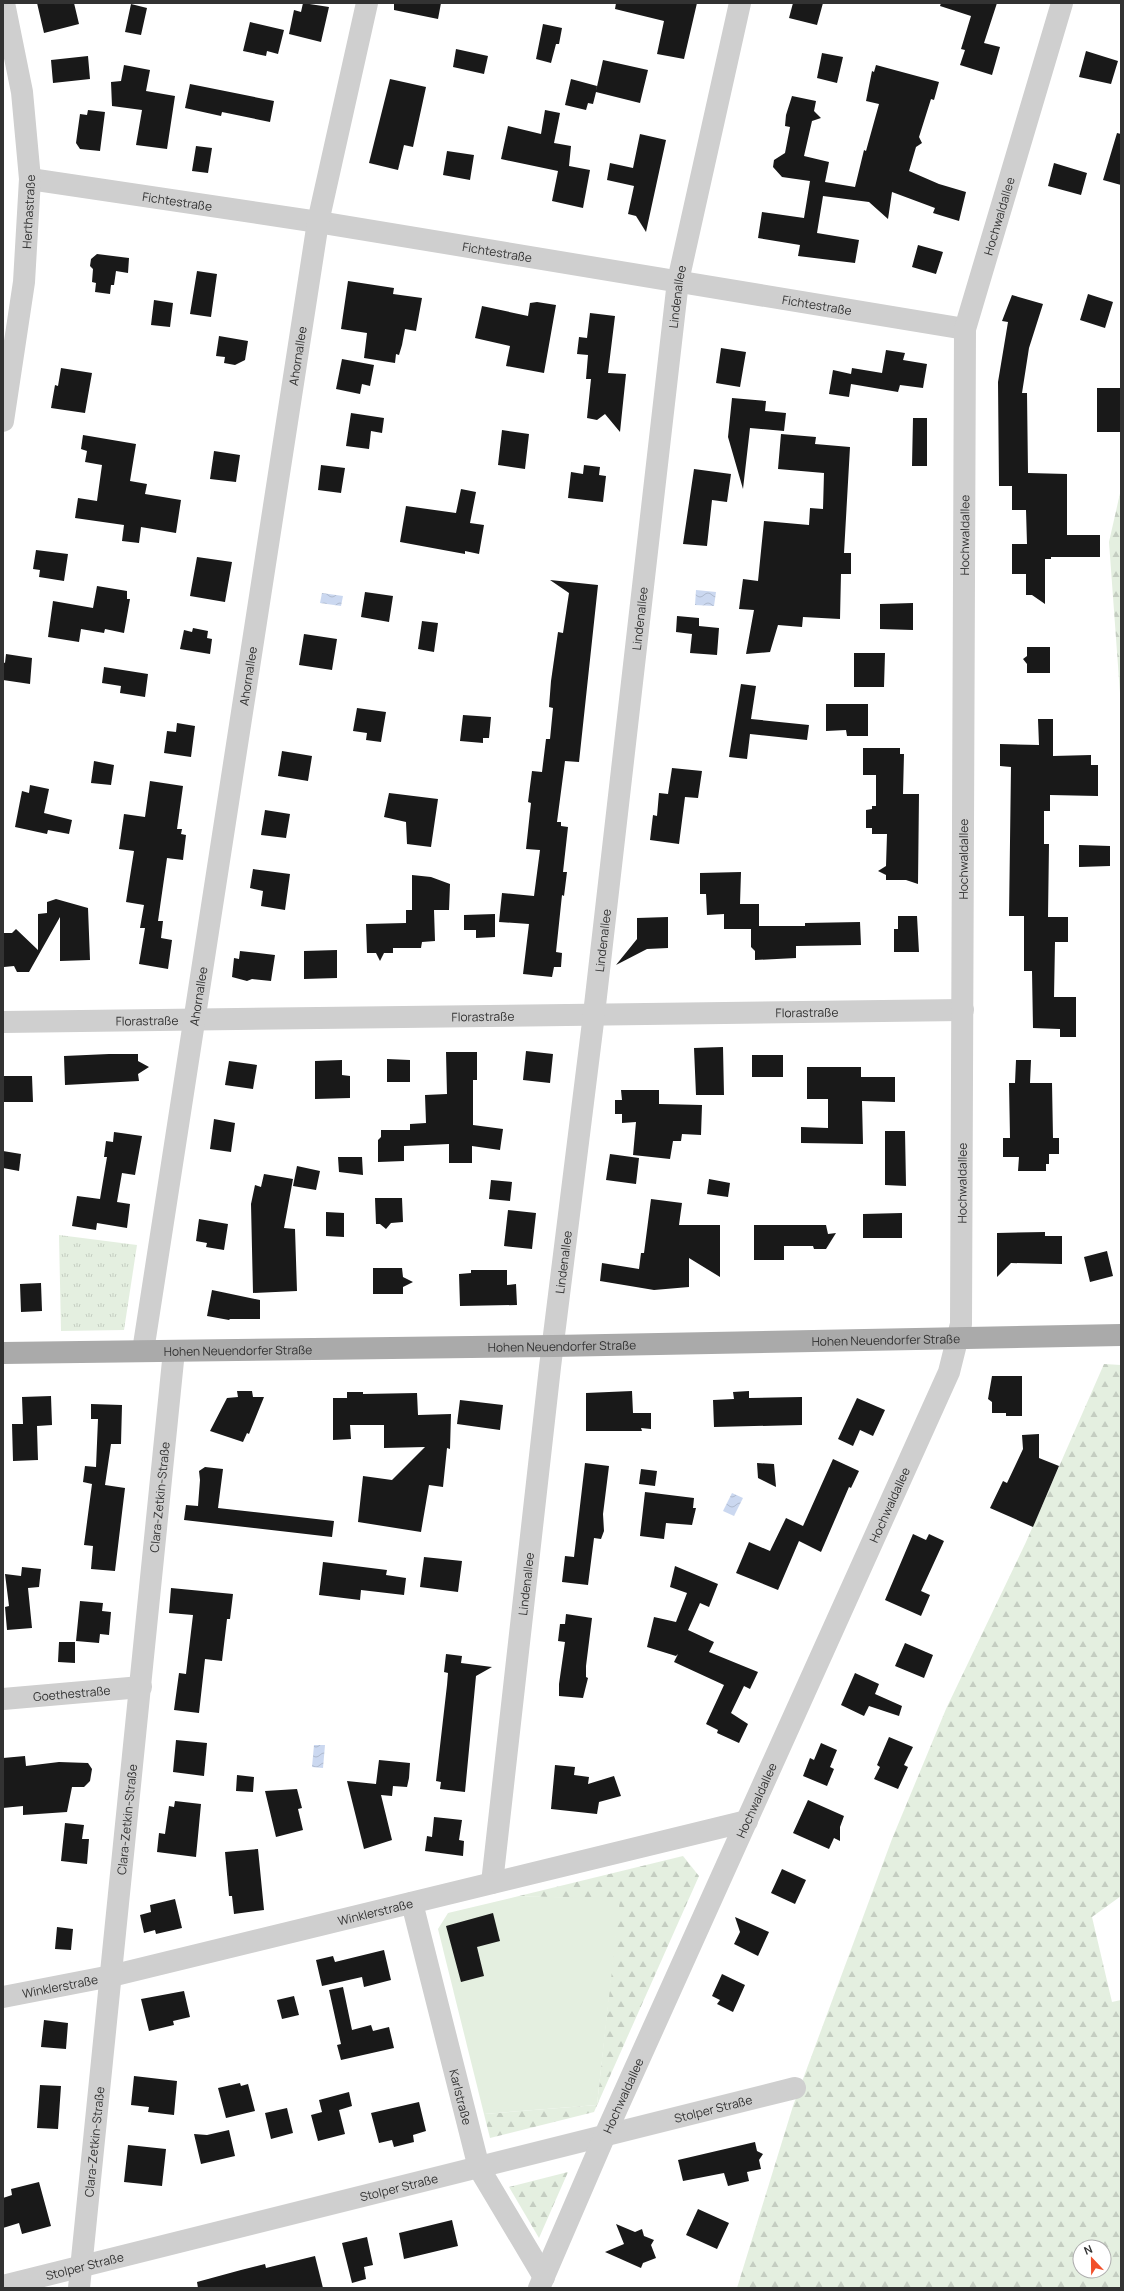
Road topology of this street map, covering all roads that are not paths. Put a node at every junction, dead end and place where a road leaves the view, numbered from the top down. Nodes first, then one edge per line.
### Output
1 (4, 3) edge
2 (367, 3) edge
3 (740, 3) edge
4 (1062, 3) edge
5 (30, 179) junction
6 (318, 222) junction
7 (678, 282) junction
8 (965, 329) junction
9 (3, 421) edge
10 (963, 1010) junction
11 (594, 1014) junction
12 (195, 1018) junction
13 (3, 1022) edge
14 (1121, 1335) edge
15 (959, 1338) junction
16 (553, 1346) junction
17 (143, 1351) junction
18 (174, 1351) junction
19 (3, 1353) edge
20 (140, 1687) junction
21 (3, 1699) edge
22 (747, 1821) junction
23 (492, 1883) junction
24 (412, 1903) junction
25 (111, 1976) junction
26 (3, 1997) edge
27 (795, 2088) dead end
28 (605, 2135) junction
29 (479, 2168) junction
30 (81, 2267) junction
31 (541, 2283) edge
32 (3, 2286) edge
33 (79, 2288) edge

1 - 5 street, Herthastraße
2 - 6 street, Ahornallee
3 - 7 street, Lindenallee
4 - 8 street, Hochwaldallee
5 - 6 street, Fichtestraße
5 - 9 street, Herthastraße
6 - 7 street, Fichtestraße
6 - 12 street, Ahornallee
7 - 8 street, Fichtestraße
7 - 11 street, Lindenallee
8 - 10 street, Hochwaldallee
10 - 11 street, Florastraße
10 - 15 street, Hochwaldallee
11 - 12 street, Florastraße
11 - 16 street, Lindenallee
12 - 13 street, Florastraße
12 - 17 street, Ahornallee
14 - 15 main road, Hohen Neuendorfer Straße
15 - 16 main road, Hohen Neuendorfer Straße
15 - 22 street, Hochwaldallee
16 - 18 main road, Hohen Neuendorfer Straße
16 - 23 street, Lindenallee
17 - 18 main road, Hohen Neuendorfer Straße
17 - 19 main road, Hohen Neuendorfer Straße
18 - 20 street, Clara-Zetkin-Straße
20 - 21 street, Goethestraße
20 - 25 street, Clara-Zetkin-Straße
22 - 23 street, Winklerstraße
22 - 28 street, Hochwaldallee
23 - 24 street, Winklerstraße
24 - 25 street, Winklerstraße
24 - 29 street, Karlstraße
25 - 26 street, Winklerstraße
25 - 30 street, Clara-Zetkin-Straße
27 - 28 street, Stolper Straße
28 - 29 street, Stolper Straße
28 - 31 street, Hochwaldallee
29 - 30 street, Stolper Straße
29 - 31 street, Karlstraße
30 - 32 street, Stolper Straße
30 - 33 street, Clara-Zetkin-Straße

